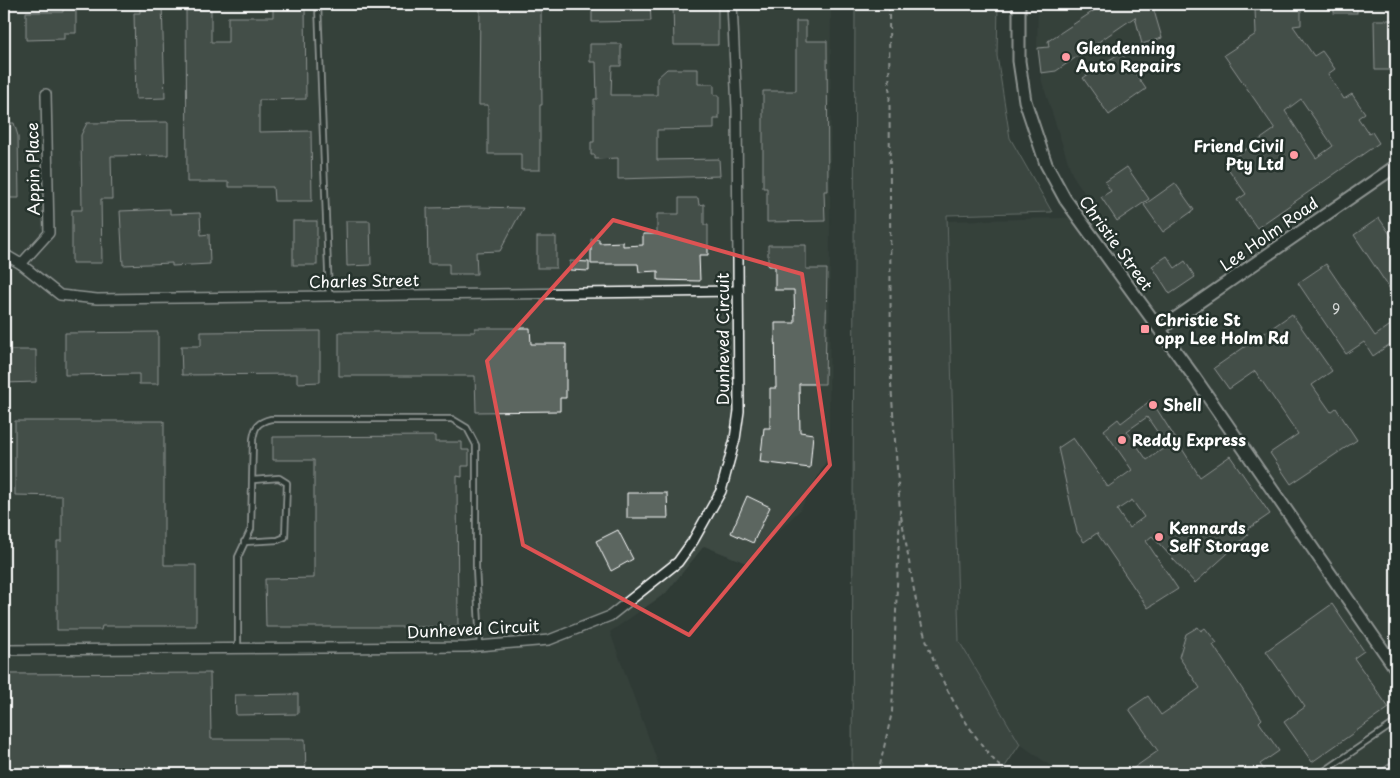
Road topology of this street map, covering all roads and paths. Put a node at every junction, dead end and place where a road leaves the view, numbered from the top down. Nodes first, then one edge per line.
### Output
1 (318, 4) edge
2 (732, 4) edge
3 (889, 4) edge
4 (1019, 4) edge
5 (46, 94) dead end
6 (1396, 166) edge
7 (4, 254) edge
8 (21, 264) junction
9 (738, 291) junction
10 (329, 296) junction
11 (1160, 329) junction
12 (252, 480) junction
13 (900, 511) junction
14 (244, 542) junction
15 (480, 646) junction
16 (238, 649) junction
17 (4, 650) edge
18 (1396, 669) edge
19 (1396, 722) edge
20 (878, 774) edge
21 (1007, 774) edge
22 (1320, 774) edge

1 - 10 lane
2 - 9 street, Dunheved Circuit
3 - 13 path
4 - 11 main road, Christie Street
5 - 8 street, Appin Place
6 - 11 main road, Lee Holm Road
7 - 8 street, Charles Street
8 - 10 street, Charles Street
9 - 10 street, Charles Street
9 - 15 street, Dunheved Circuit
11 - 18 main road, Christie Street
12 - 14 lane
12 - 14 lane
12 - 15 lane
13 - 20 path
13 - 21 path
14 - 16 lane
15 - 16 street, Dunheved Circuit
16 - 17 street, Dunheved Circuit
19 - 22 lane

